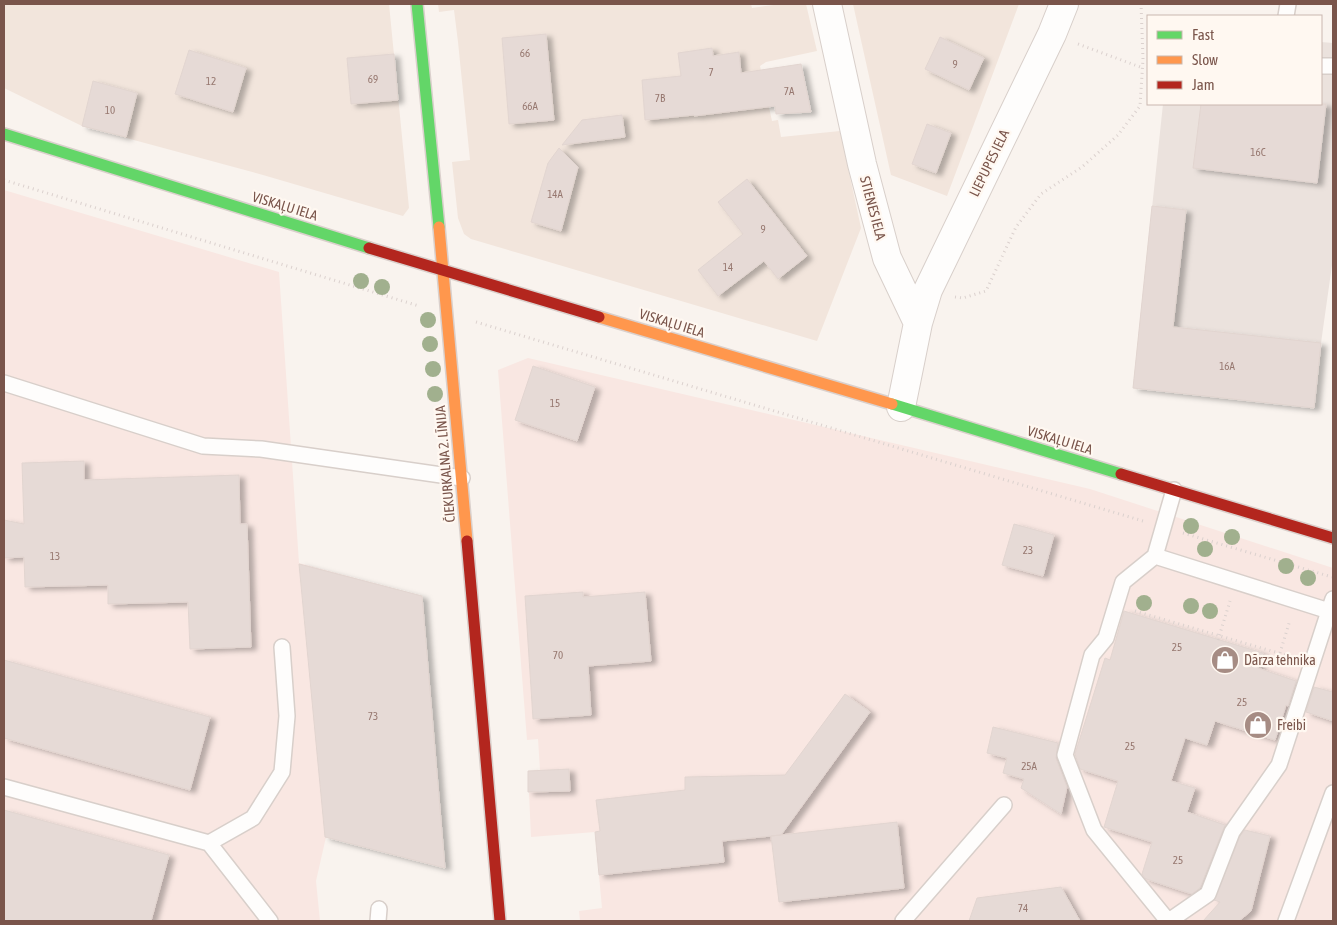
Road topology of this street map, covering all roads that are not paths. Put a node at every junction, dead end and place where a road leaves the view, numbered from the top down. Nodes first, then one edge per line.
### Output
1 (417, 4) edge
2 (826, 4) edge
3 (1064, 4) edge
4 (4, 134) edge
5 (443, 271) junction
6 (918, 323) junction
7 (4, 383) edge
8 (901, 407) junction
9 (462, 478) junction
10 (1174, 490) junction
11 (1333, 538) edge
12 (1155, 556) junction
13 (1331, 605) edge
14 (282, 648) dead end
15 (4, 787) edge
16 (1333, 793) edge
17 (1004, 806) dead end
18 (209, 843) junction
19 (270, 921) edge
20 (500, 921) edge
21 (903, 921) edge
22 (1169, 921) edge
23 (1286, 921) edge

1 - 5 street, ČIEKURKALNA 2. LĪNIJA
2 - 6 street, STIENES IELA
3 - 6 street, LIEPUPES IELA
4 - 5 street, VISKAĻU IELA
5 - 8 street, VISKAĻU IELA
5 - 9 street, ČIEKURKALNA 2. LĪNIJA
6 - 8 street
7 - 9 lane
8 - 10 street, VISKAĻU IELA
9 - 20 street, ČIEKURKALNA 2. LĪNIJA
10 - 11 street, VISKAĻU IELA
10 - 12 lane
12 - 13 lane
12 - 22 lane
13 - 22 lane
14 - 18 lane
15 - 18 lane
16 - 23 lane
17 - 21 lane
18 - 19 lane

